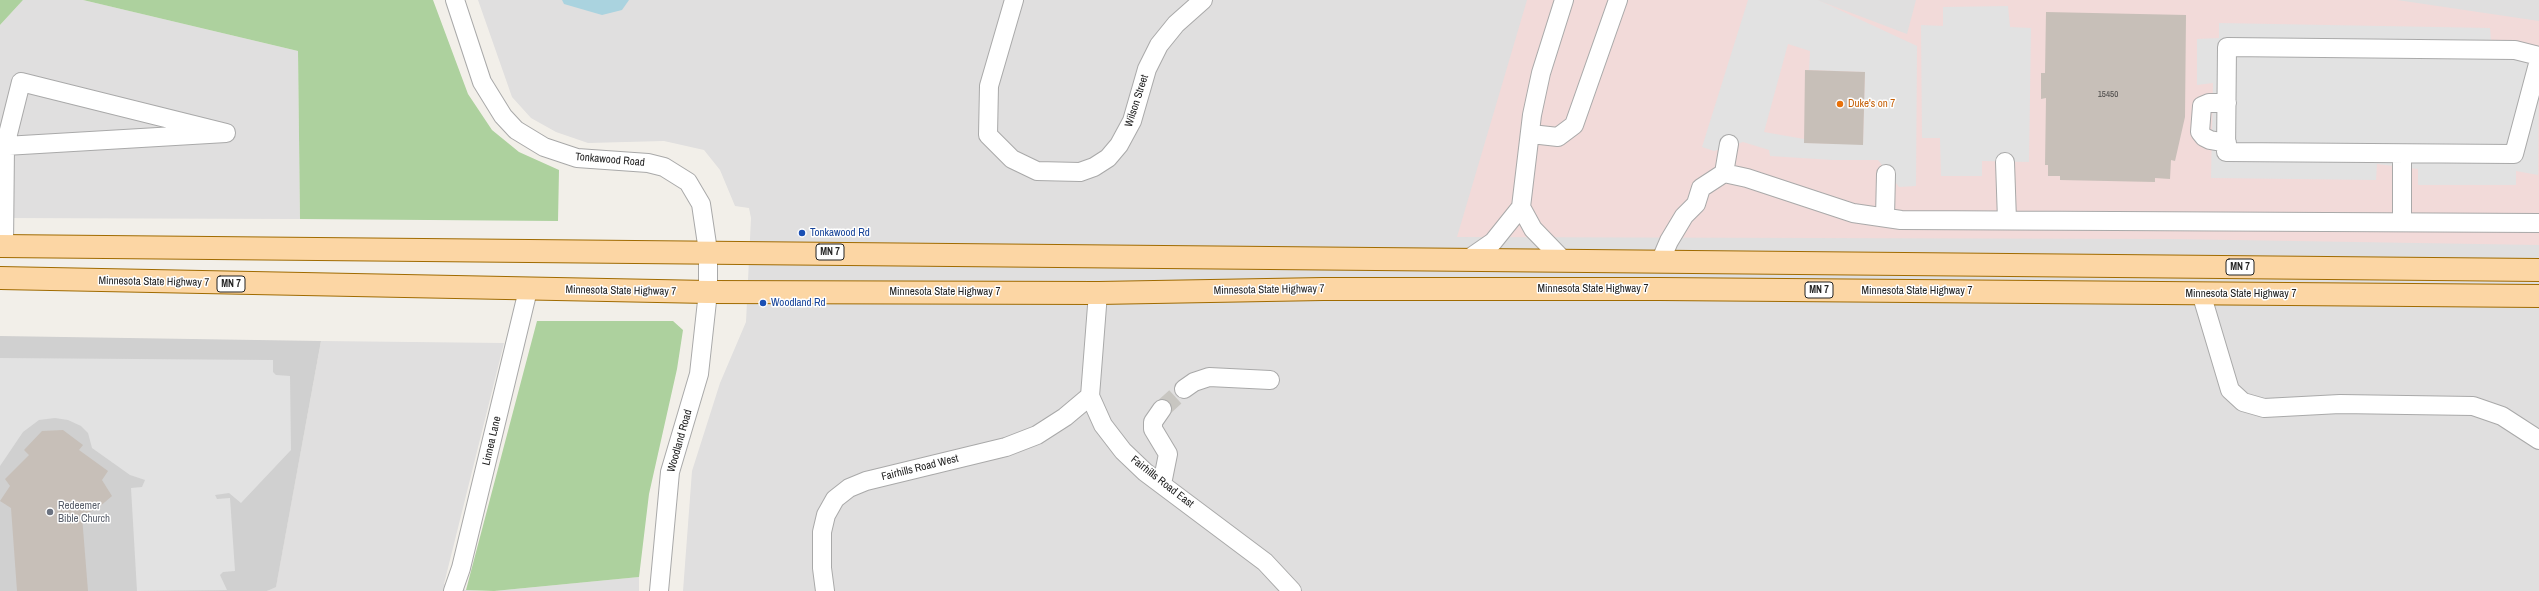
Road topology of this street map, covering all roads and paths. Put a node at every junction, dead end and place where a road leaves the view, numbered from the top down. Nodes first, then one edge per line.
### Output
1 (455, 0) edge
2 (1014, 0) edge
3 (1203, 0) edge
4 (1564, 0) edge
5 (1618, 0) edge
6 (2539, 56) edge
7 (2539, 60) edge
8 (2227, 103) junction
9 (1531, 134) junction
10 (2227, 143) junction
11 (1729, 144) dead end
12 (4, 146) junction
13 (2402, 154) junction
14 (2006, 162) dead end
15 (1724, 173) junction
16 (1886, 174) dead end
17 (1521, 207) junction
18 (1885, 217) junction
19 (2007, 220) junction
20 (2402, 222) junction
21 (2539, 223) edge
22 (2, 246) edge
23 (708, 251) junction
24 (1467, 260) junction
25 (1564, 261) junction
26 (1660, 262) junction
27 (2539, 270) edge
28 (0, 278) edge
29 (528, 290) junction
30 (708, 292) junction
31 (1098, 293) junction
32 (2200, 293) junction
33 (2539, 296) edge
34 (1270, 380) dead end
35 (1184, 389) tunnel mouth
36 (1090, 396) junction
37 (1162, 409) tunnel mouth
38 (2539, 440) edge
39 (1162, 484) junction
40 (453, 591) edge
41 (659, 591) edge
42 (825, 591) edge
43 (1292, 591) edge

1 - 23 street, Tonkawood Road
2 - 3 street, Wilson Street
4 - 9 street
5 - 9 street
6 - 8 street
7 - 13 street
8 - 10 street
8 - 10 street
9 - 17 street
10 - 13 street
11 - 15 street
12 - 12 street
12 - 22 street
13 - 20 street
14 - 19 street
15 - 18 street
15 - 26 street
16 - 18 street
17 - 24 street
17 - 25 street
18 - 19 street
19 - 20 street
20 - 21 street
22 - 23 main road, MN 7
23 - 24 main road, MN 7
23 - 30 street, Tonkawood Road
24 - 25 main road, MN 7
25 - 26 main road, MN 7
26 - 27 main road, MN 7
28 - 29 main road, Minnesota State Highway 7 / MN 7
29 - 30 main road, Minnesota State Highway 7 / MN 7
29 - 40 street, Linnea Lane
30 - 31 main road, Minnesota State Highway 7 / MN 7
30 - 41 street, Woodland Road
31 - 32 main road, Minnesota State Highway 7 / MN 7
31 - 36 street, Fairhills Road East
32 - 33 main road, Minnesota State Highway 7 / MN 7
32 - 38 street
34 - 35 street
36 - 39 street, Fairhills Road East
36 - 42 street, Fairhills Road West
37 - 39 street
39 - 43 street, Fairhills Road East

